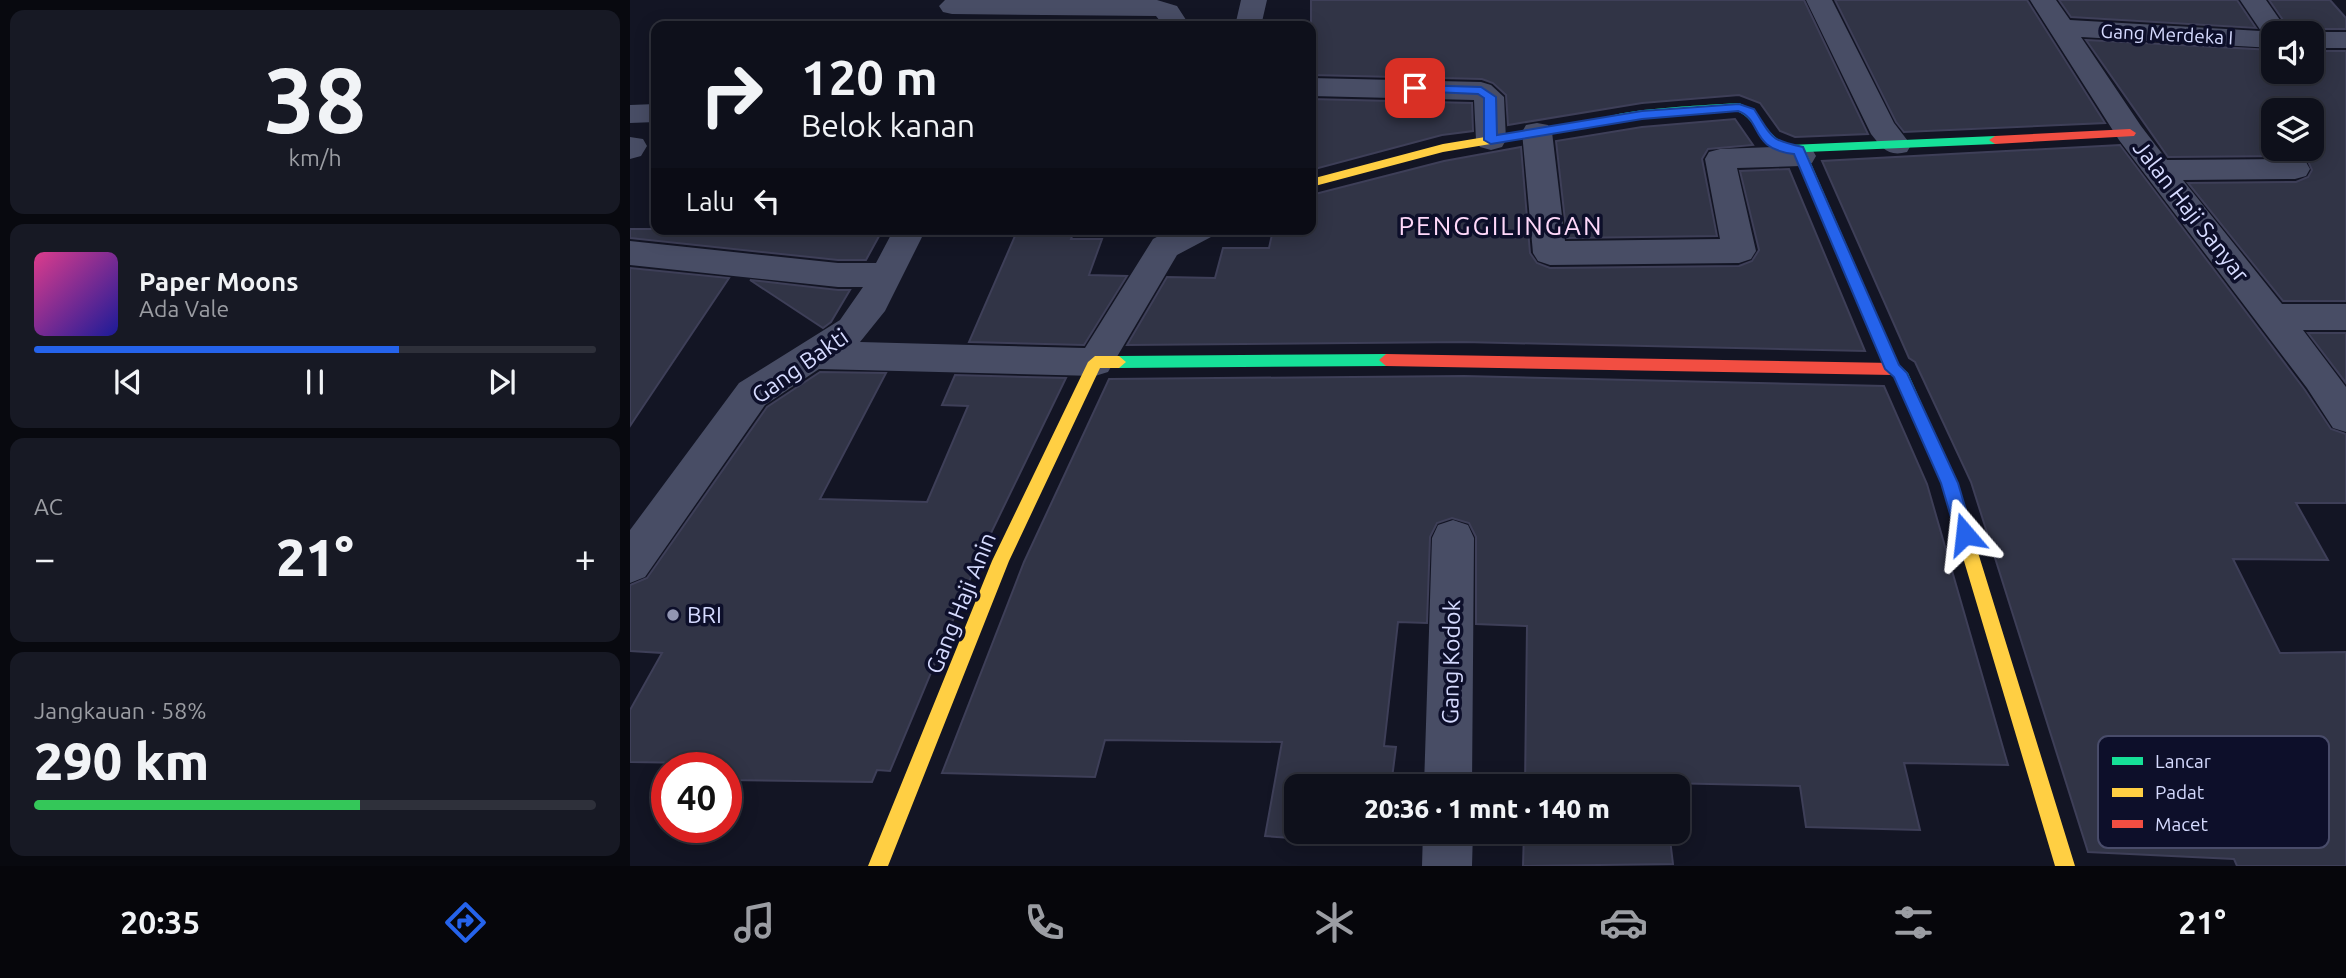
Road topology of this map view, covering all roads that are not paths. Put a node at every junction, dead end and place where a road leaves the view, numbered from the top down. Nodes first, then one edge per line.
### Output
1 (1254, 0) edge
2 (1819, 0) edge
3 (2043, 0) edge
4 (2253, 0) edge
5 (949, 11) edge
6 (1176, 21) edge
7 (1249, 21) edge
8 (2268, 21) edge
9 (2061, 28) junction
10 (2261, 39) edge
11 (2324, 40) edge
12 (2346, 40) edge
13 (1316, 87) edge
14 (651, 113) edge
15 (630, 114) edge
16 (1537, 132) junction
17 (2130, 133) junction
18 (1491, 140) junction
19 (1896, 145) junction
20 (1800, 153) junction
21 (2159, 170) junction
22 (2295, 170) dead end
23 (1316, 182) edge
24 (907, 235) edge
25 (1188, 235) edge
26 (630, 253) edge
27 (886, 275) junction
28 (2273, 317) junction
29 (2346, 317) edge
30 (809, 355) junction
31 (1095, 362) junction
32 (1893, 369) junction
33 (2346, 417) edge
34 (1454, 538) dead end
35 (630, 564) edge
36 (1448, 774) edge
37 (1448, 844) edge
38 (878, 866) edge
39 (1447, 866) edge
40 (2064, 866) edge

1 - 7 street
2 - 19 street
3 - 9 street, Jalan Haji Sanyar
4 - 8 street
5 - 6 street
9 - 10 street, Gang Merdeka I
9 - 17 street, Jalan Haji Sanyar
11 - 12 street
13 - 18 street
14 - 15 street
16 - 18 street
16 - 20 street
16 - 20 street
17 - 19 street
17 - 21 street, Jalan Haji Sanyar
18 - 23 street
19 - 20 street
20 - 32 street
21 - 22 street
21 - 28 street, Jalan Haji Sanyar
24 - 27 street, Gang Bakti
25 - 31 street
26 - 27 street
27 - 30 street, Gang Bakti
28 - 29 street
28 - 33 street, Jalan Haji Sanyar
30 - 31 street
30 - 35 street, Gang Bakti
31 - 32 street
31 - 38 street, Gang Haji Anin
32 - 40 street
34 - 36 street, Gang Kodok
37 - 39 street

